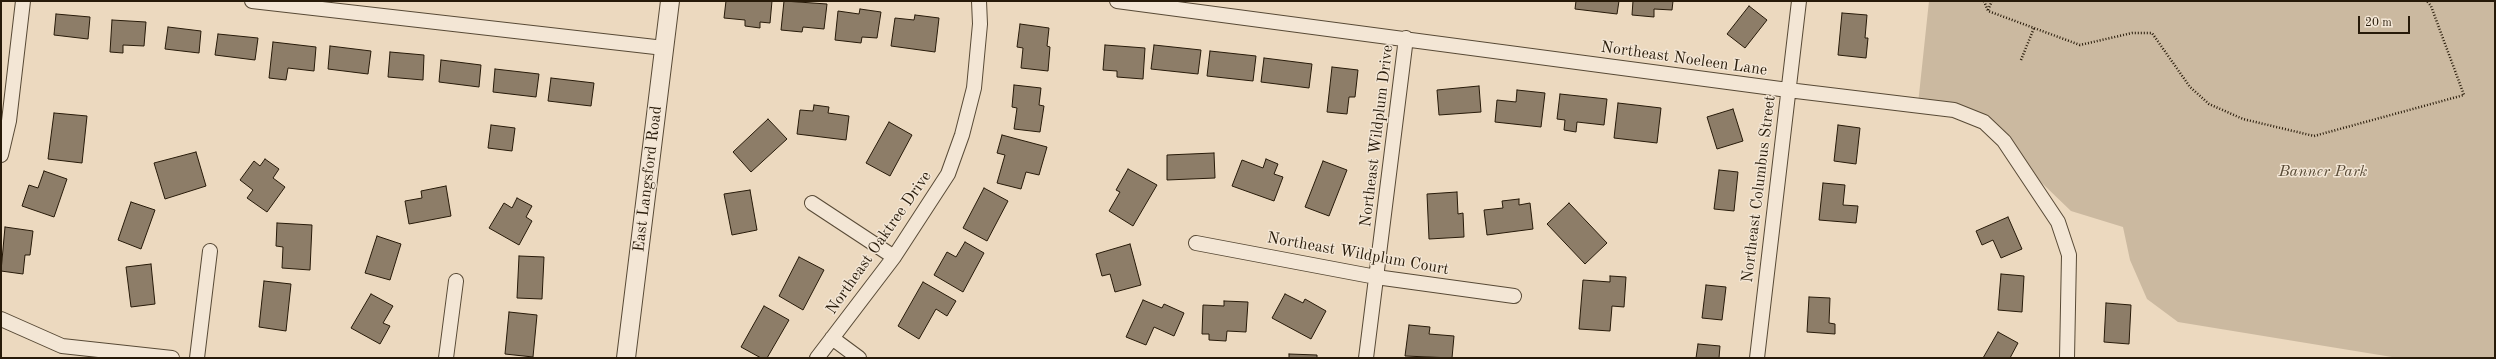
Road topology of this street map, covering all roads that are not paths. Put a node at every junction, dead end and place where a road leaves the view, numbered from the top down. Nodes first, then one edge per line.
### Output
1 (23, 1) edge
2 (252, 1) edge
3 (670, 1) edge
4 (979, 1) edge
5 (1117, 1) edge
6 (1799, 1) edge
7 (1406, 38) junction
8 (664, 48) junction
9 (1788, 90) junction
10 (1, 155) edge
11 (812, 203) dead end
12 (1196, 243) dead end
13 (210, 251) dead end
14 (894, 257) junction
15 (1376, 277) junction
16 (456, 281) dead end
17 (1514, 296) dead end
18 (1, 319) edge
19 (832, 338) junction
20 (172, 358) edge
21 (197, 358) edge
22 (446, 358) edge
23 (626, 358) edge
24 (817, 358) edge
25 (859, 358) edge
26 (1366, 358) edge
27 (1757, 358) edge
28 (2067, 358) edge

1 - 10 street
2 - 8 street
3 - 8 street, East Langsford Road
4 - 14 street, Northeast Oaktree Drive
5 - 7 street, Northeast Noeleen Lane
6 - 9 street, Northeast Columbus Street
7 - 9 street, Northeast Noeleen Lane
7 - 15 street, Northeast Wildplum Drive
8 - 23 street, East Langsford Road
9 - 27 street, Northeast Columbus Street
9 - 28 street, Northeast Noeleen Lane
11 - 14 street
12 - 15 street, Northeast Wildplum Court
13 - 21 street
14 - 19 street, Northeast Oaktree Drive
15 - 17 street, Northeast Wildplum Court
15 - 26 street, Northeast Wildplum Drive
16 - 22 street
18 - 20 street
19 - 24 street, Northeast Oaktree Drive
19 - 25 street

